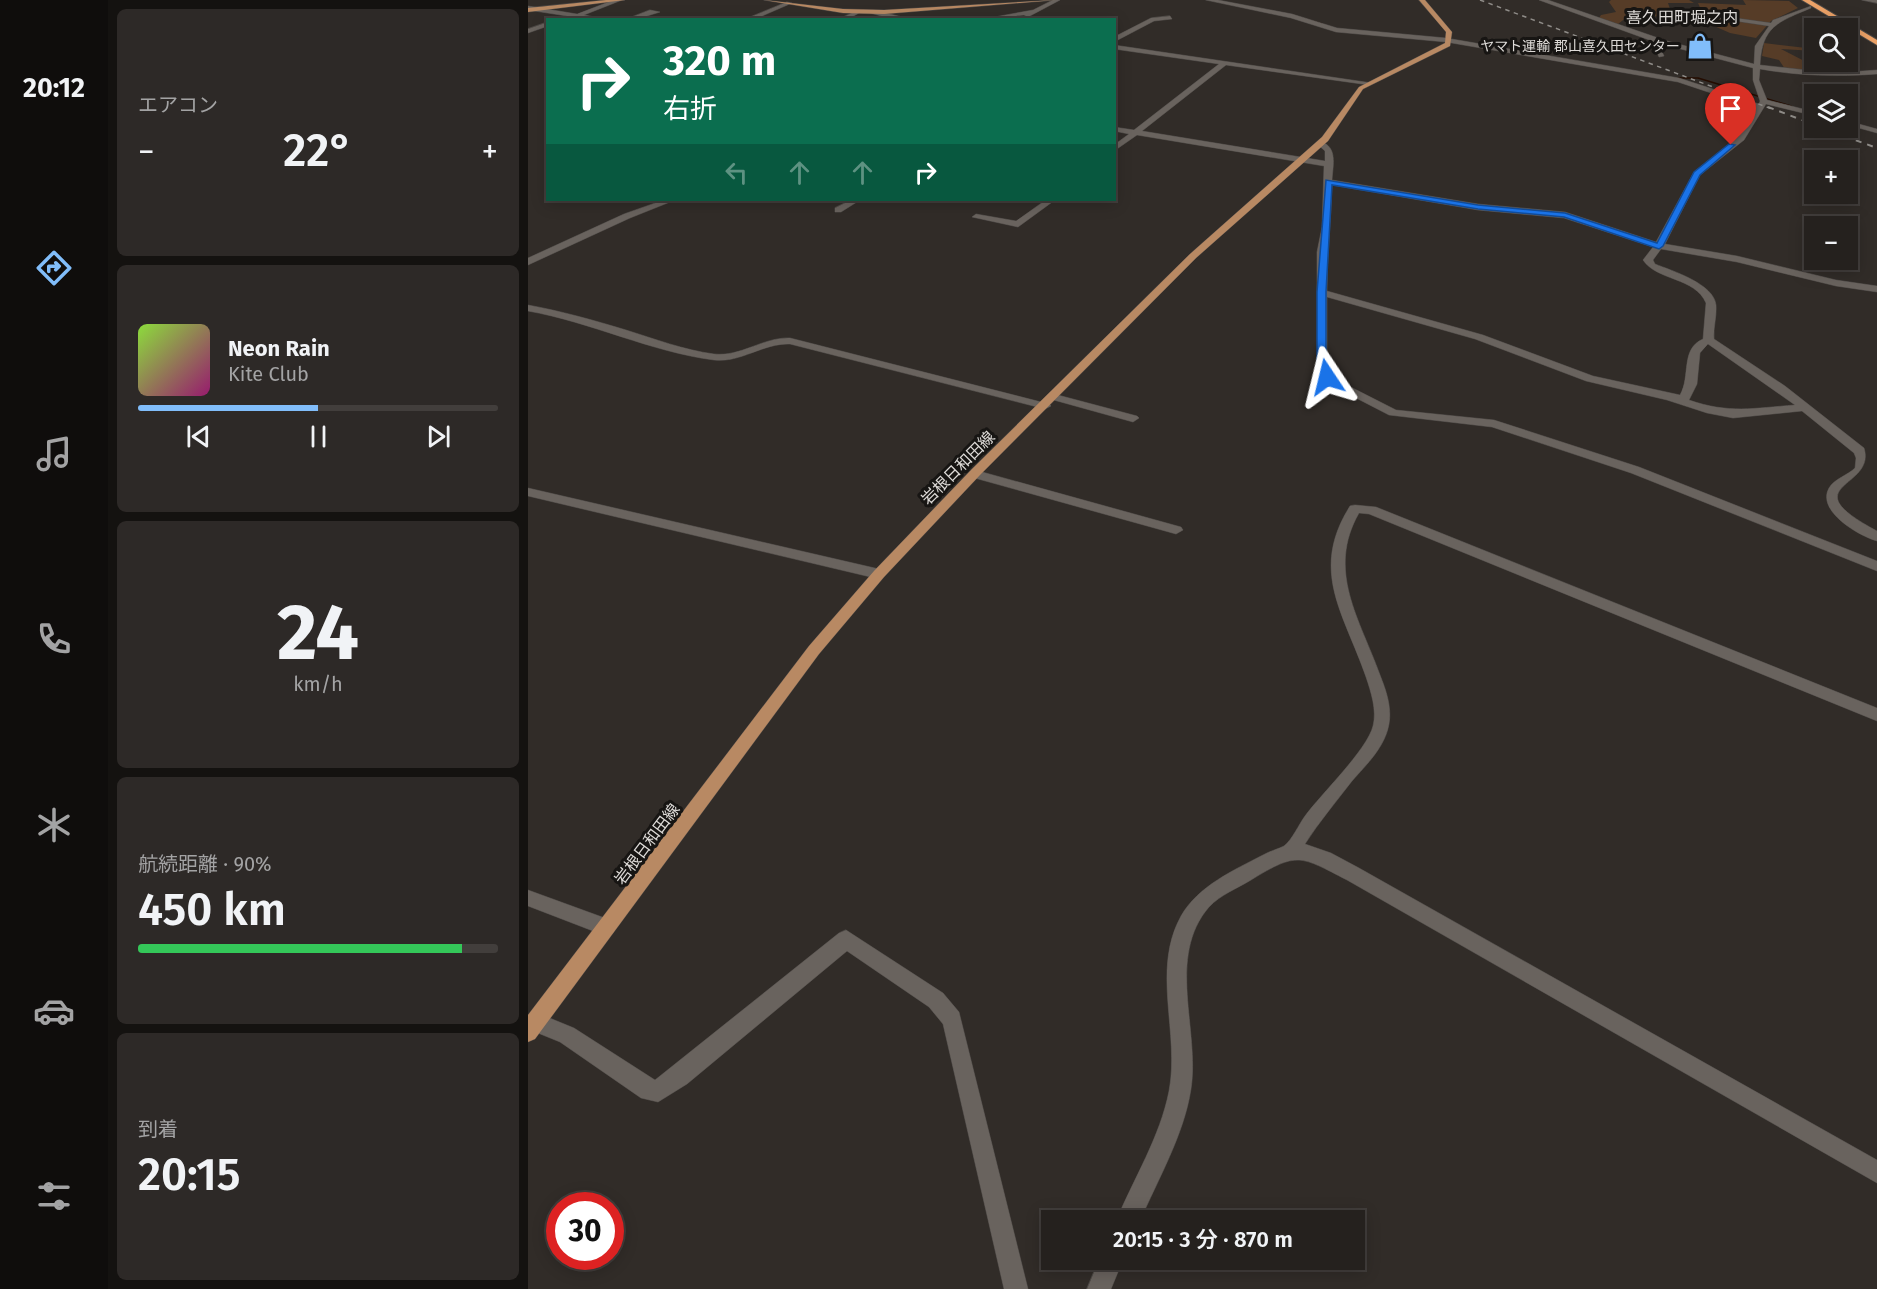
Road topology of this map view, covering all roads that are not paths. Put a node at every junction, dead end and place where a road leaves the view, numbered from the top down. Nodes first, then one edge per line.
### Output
1 (619, 0) edge
2 (767, 0) edge
3 (1053, 0) edge
4 (1058, 0) edge
5 (1209, 0) edge
6 (1422, 0) edge
7 (1542, 0) edge
8 (1797, 0) edge
9 (1865, 0) edge
10 (1877, 1) edge
11 (789, 3) junction
12 (846, 4) dead end
13 (1807, 4) edge
14 (528, 9) edge
15 (536, 9) junction
16 (657, 12) dead end
17 (858, 12) junction
18 (872, 12) junction
19 (1033, 12) junction
20 (1702, 14) dead end
21 (577, 15) junction
22 (568, 18) edge
23 (596, 18) edge
24 (633, 18) edge
25 (751, 18) edge
26 (844, 18) edge
27 (898, 18) edge
28 (994, 18) edge
29 (1022, 18) edge
30 (1170, 18) dead end
31 (1829, 18) edge
32 (1612, 19) dead end
33 (546, 25) edge
34 (1773, 25) junction
35 (1620, 26) junction
36 (528, 31) edge
37 (1858, 35) edge
38 (1656, 38) junction
39 (1116, 39) edge
40 (1450, 41) junction
41 (1876, 43) edge
42 (1116, 47) edge
43 (1660, 56) dead end
44 (1226, 62) junction
45 (1756, 70) junction
46 (1877, 72) edge
47 (1743, 73) dead end
48 (1369, 83) junction
49 (1762, 104) junction
50 (1804, 112) edge
51 (1858, 125) edge
52 (1116, 129) edge
53 (1877, 130) edge
54 (1135, 132) junction
55 (1320, 143) junction
56 (1116, 147) edge
57 (1300, 160) junction
58 (1328, 164) junction
59 (1328, 182) junction
60 (668, 201) edge
61 (854, 201) edge
62 (1050, 201) edge
63 (838, 210) dead end
64 (976, 217) dead end
65 (1659, 246) junction
66 (528, 262) edge
67 (1877, 289) edge
68 (1321, 292) junction
69 (528, 308) edge
70 (1709, 340) junction
71 (1050, 401) junction
72 (1682, 401) junction
73 (1805, 407) junction
74 (1132, 418) dead end
75 (975, 474) junction
76 (528, 492) edge
77 (1176, 530) dead end
78 (1877, 537) edge
79 (1877, 566) edge
80 (879, 574) junction
81 (1877, 715) edge
82 (1292, 850) junction
83 (528, 898) edge
84 (606, 927) junction
85 (531, 1027) edge
86 (1877, 1172) edge
87 (1133, 1210) edge
88 (1107, 1270) edge
89 (1016, 1289) edge
90 (1099, 1289) edge

1 - 15 main road
1 - 21 street
2 - 11 main road
3 - 18 main road
4 - 19 street
5 - 40 street
6 - 40 main road
7 - 35 street
8 - 13 highway
9 - 10 street
11 - 17 main road
11 - 25 street
12 - 17 main road
13 - 31 highway
13 - 34 street
13 - 41 highway
14 - 15 street
15 - 21 street
16 - 24 street
17 - 18 main road
17 - 26 street
18 - 27 street
19 - 28 street
19 - 29 street
20 - 34 street
21 - 22 street
21 - 23 street
30 - 39 street
32 - 35 street
33 - 36 street
34 - 45 street
35 - 38 street
37 - 41 highway
38 - 43 street
38 - 45 street
40 - 48 main road, 岩根日和田線
40 - 49 street
42 - 44 street
44 - 48 street
44 - 54 street
45 - 46 street
45 - 47 street
45 - 49 street
48 - 55 main road, 岩根日和田線
49 - 50 street
49 - 65 street
51 - 53 street
52 - 54 street
54 - 56 street
54 - 57 street
55 - 57 main road, 岩根日和田線
55 - 58 street
57 - 58 street
57 - 71 main road, 岩根日和田線
58 - 59 street
59 - 65 street
59 - 68 street
60 - 66 street
61 - 63 street
62 - 64 street
65 - 67 street
65 - 70 street
68 - 72 street
68 - 79 street
69 - 71 street
70 - 72 street
70 - 73 street
71 - 74 street
71 - 75 main road, 岩根日和田線
72 - 73 street
73 - 78 street
75 - 77 street
75 - 80 main road, 岩根日和田線
76 - 80 street
80 - 84 main road, 岩根日和田線
81 - 82 street
82 - 86 street
82 - 87 street
83 - 84 street
84 - 85 main road, 岩根日和田線
85 - 89 street
88 - 90 street

